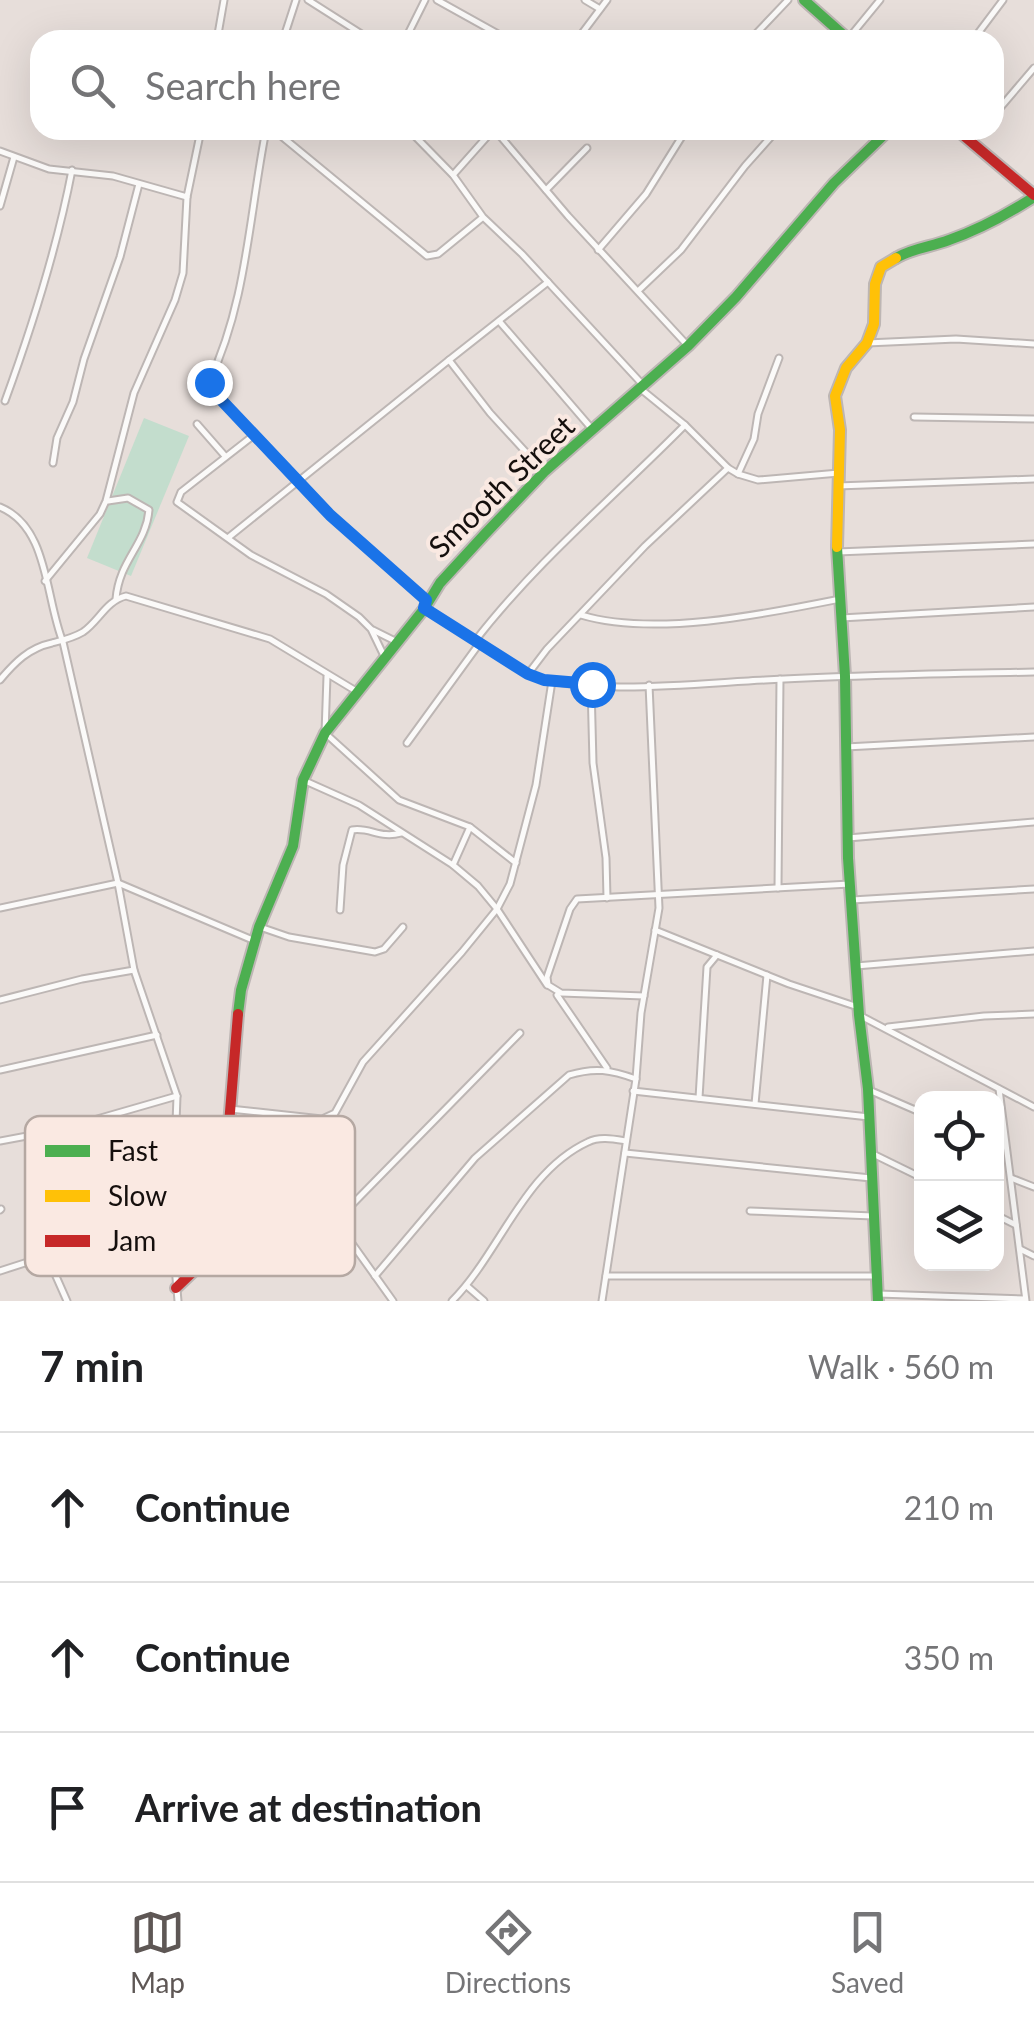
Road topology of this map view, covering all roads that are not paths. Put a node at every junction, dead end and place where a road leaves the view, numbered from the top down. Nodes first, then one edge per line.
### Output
1 (224, 0) edge
2 (296, 0) edge
3 (308, 0) edge
4 (425, 0) edge
5 (437, 0) edge
6 (585, 0) edge
7 (606, 0) edge
8 (788, 0) edge
9 (804, 0) edge
10 (880, 0) edge
11 (1003, 0) edge
12 (600, 9) junction
13 (219, 30) edge
14 (287, 30) edge
15 (355, 30) edge
16 (410, 30) edge
17 (491, 30) edge
18 (584, 30) edge
19 (760, 30) edge
20 (838, 30) edge
21 (857, 30) edge
22 (981, 30) edge
23 (1034, 68) edge
24 (1004, 104) edge
25 (199, 140) edge
26 (264, 140) edge
27 (286, 140) edge
28 (419, 140) edge
29 (485, 140) edge
30 (503, 140) edge
31 (680, 140) edge
32 (767, 140) edge
33 (878, 140) edge
34 (972, 141) edge
35 (588, 148) dead end
36 (0, 152) edge
37 (14, 156) junction
38 (72, 170) junction
39 (453, 175) junction
40 (139, 184) junction
41 (546, 190) junction
42 (1034, 196) edge
43 (187, 198) junction
44 (0, 206) edge
45 (483, 217) junction
46 (598, 250) junction
47 (548, 282) junction
48 (638, 290) junction
49 (499, 321) junction
50 (867, 344) junction
51 (1034, 344) edge
52 (688, 346) junction
53 (778, 358) dead end
54 (449, 360) junction
55 (643, 388) junction
56 (5, 401) dead end
57 (914, 417) dead end
58 (1034, 418) edge
59 (197, 424) dead end
60 (685, 426) junction
61 (594, 431) junction
62 (254, 435) junction
63 (225, 456) junction
64 (53, 462) dead end
65 (728, 468) junction
66 (544, 472) junction
67 (839, 473) junction
68 (738, 474) junction
69 (297, 479) junction
70 (1034, 479) edge
71 (838, 486) junction
72 (106, 501) junction
73 (0, 507) edge
74 (229, 536) junction
75 (1034, 544) edge
76 (837, 552) junction
77 (45, 581) junction
78 (116, 599) junction
79 (840, 600) junction
80 (425, 604) junction
81 (1034, 607) edge
82 (582, 614) junction
83 (841, 618) junction
84 (371, 629) junction
85 (63, 642) junction
86 (397, 642) junction
87 (477, 643) junction
88 (385, 658) junction
89 (1034, 672) edge
90 (528, 674) junction
91 (328, 676) junction
92 (845, 676) junction
93 (780, 679) junction
94 (0, 680) edge
95 (552, 681) junction
96 (592, 684) junction
97 (648, 685) junction
98 (358, 692) junction
99 (326, 733) junction
100 (1034, 737) edge
101 (407, 744) dead end
102 (846, 746) junction
103 (303, 780) junction
104 (1034, 822) edge
105 (470, 827) junction
106 (401, 833) junction
107 (848, 838) junction
108 (516, 863) junction
109 (453, 864) junction
110 (118, 883) junction
111 (850, 884) junction
112 (778, 888) junction
113 (1034, 888) edge
114 (660, 895) junction
115 (607, 898) junction
116 (852, 900) junction
117 (0, 908) edge
118 (497, 909) junction
119 (340, 910) dead end
120 (402, 926) dead end
121 (259, 927) junction
122 (655, 930) junction
123 (254, 942) junction
124 (1034, 951) edge
125 (716, 955) junction
126 (856, 966) junction
127 (134, 970) junction
128 (767, 976) junction
129 (548, 985) junction
130 (555, 992) junction
131 (644, 996) junction
132 (0, 1000) edge
133 (858, 1011) junction
134 (1034, 1014) edge
135 (885, 1028) junction
136 (520, 1033) dead end
137 (157, 1035) junction
138 (607, 1069) junction
139 (0, 1070) edge
140 (636, 1079) junction
141 (868, 1089) junction
142 (999, 1090) joint
143 (632, 1091) junction
144 (177, 1096) junction
145 (699, 1098) junction
146 (755, 1104) junction
147 (1034, 1107) edge
148 (914, 1109) edge
149 (230, 1110) junction
150 (108, 1116) edge
151 (176, 1116) edge
152 (230, 1116) edge
153 (299, 1116) edge
154 (327, 1116) edge
155 (869, 1117) junction
156 (25, 1136) edge
157 (0, 1141) edge
158 (626, 1141) junction
159 (1004, 1150) edge
160 (625, 1152) junction
161 (873, 1154) junction
162 (914, 1174) edge
163 (1010, 1178) junction
164 (873, 1179) junction
165 (1034, 1187) edge
166 (355, 1201) edge
167 (750, 1210) dead end
168 (876, 1216) junction
169 (1004, 1219) edge
170 (1017, 1226) junction
171 (355, 1247) edge
172 (1020, 1249) junction
173 (1034, 1256) edge
174 (25, 1263) edge
175 (0, 1271) edge
176 (56, 1276) edge
177 (176, 1276) edge
178 (189, 1276) edge
179 (375, 1276) junction
180 (606, 1276) junction
181 (878, 1276) junction
182 (467, 1286) junction
183 (176, 1288) junction
184 (878, 1298) edge
185 (1026, 1300) edge
186 (67, 1301) edge
187 (178, 1301) edge
188 (394, 1301) edge
189 (452, 1301) edge
190 (484, 1301) edge
191 (602, 1301) edge

1 - 13 street
2 - 14 street
3 - 15 street
4 - 16 street
5 - 17 street
6 - 12 street
7 - 12 street
8 - 19 street
9 - 20 street
10 - 21 street
11 - 22 street
12 - 18 street
23 - 24 street
25 - 43 street
26 - 62 street
27 - 45 street
28 - 39 street
29 - 39 street
30 - 41 street
31 - 46 street
32 - 48 street
33 - 52 street, Smooth Street
34 - 42 street
35 - 41 street
36 - 37 street
37 - 38 street
37 - 44 street
38 - 40 street
38 - 56 street
39 - 45 street
40 - 43 street
40 - 64 street
41 - 46 street
42 - 50 street
43 - 72 street
45 - 47 street
46 - 48 street
47 - 49 street
47 - 55 street
48 - 52 street
49 - 54 street
49 - 61 street
50 - 51 street
50 - 67 street
52 - 55 street, Smooth Street
53 - 68 street
54 - 66 street
54 - 69 street
55 - 60 street
55 - 61 street, Smooth Street
57 - 58 street
59 - 63 street
60 - 65 street
60 - 87 street
61 - 66 street, Smooth Street
62 - 63 street
62 - 69 street
63 - 74 street
65 - 68 street
65 - 82 street
66 - 80 street, Smooth Street
67 - 68 street
67 - 71 street
69 - 74 street
69 - 80 street
70 - 71 street
71 - 76 street
72 - 77 street
72 - 78 street
73 - 77 street
74 - 84 street
75 - 76 street
76 - 79 street
77 - 85 street
78 - 85 street
78 - 91 street
79 - 82 street
79 - 83 street
80 - 86 street, Smooth Street
80 - 87 street
81 - 83 street
82 - 90 street
83 - 92 street
84 - 86 street
84 - 88 street
85 - 94 street
85 - 110 street
86 - 88 street, Smooth Street
87 - 90 street
87 - 101 street
88 - 98 street, Smooth Street
89 - 92 street
90 - 95 street
91 - 98 street
91 - 99 street
92 - 93 street
92 - 102 street
93 - 97 street
93 - 112 street
95 - 96 street
95 - 108 street
96 - 97 street
96 - 115 street
97 - 114 street
98 - 99 street, Smooth Street
99 - 103 street, Smooth Street
99 - 105 street
100 - 102 street
102 - 107 street
103 - 106 street
103 - 121 street, Smooth Street
104 - 107 street
105 - 108 street
105 - 109 street
106 - 109 street
106 - 119 street
107 - 111 street
108 - 118 street
109 - 118 street
110 - 117 street
110 - 123 street
110 - 127 street
111 - 112 street
111 - 116 street
112 - 114 street
113 - 116 street
114 - 115 street
114 - 122 street
115 - 129 street
116 - 126 street
118 - 129 street
118 - 154 street
120 - 121 street
121 - 123 street, Smooth Street
122 - 125 street
122 - 131 street
123 - 149 street, Smooth Street
124 - 126 street
125 - 128 street
125 - 145 street
126 - 133 street
127 - 132 street
127 - 137 street
128 - 133 street
128 - 146 street
129 - 130 street
130 - 131 street
130 - 138 street
131 - 140 street
133 - 135 street
133 - 141 street
134 - 135 street
135 - 142 street
136 - 166 street
137 - 139 street
137 - 144 street
138 - 140 street
138 - 179 street
140 - 143 street
141 - 148 street
141 - 155 street
142 - 147 street
143 - 145 street
143 - 158 street
144 - 150 street
144 - 151 street
145 - 146 street
146 - 155 street
149 - 152 street, Smooth Street
149 - 153 street
155 - 161 street
156 - 157 street
158 - 160 street
158 - 182 street
159 - 163 street
160 - 164 street
160 - 180 street
161 - 162 street
161 - 164 street
163 - 165 street
163 - 170 street
164 - 168 street
167 - 168 street
168 - 181 street
169 - 170 street
170 - 172 street
171 - 179 street
172 - 173 street
172 - 185 street
174 - 175 street
176 - 186 street
177 - 183 street
178 - 183 street
179 - 188 street
180 - 181 street
180 - 191 street
181 - 184 street
182 - 189 street
182 - 190 street
183 - 187 street
184 - 185 street

